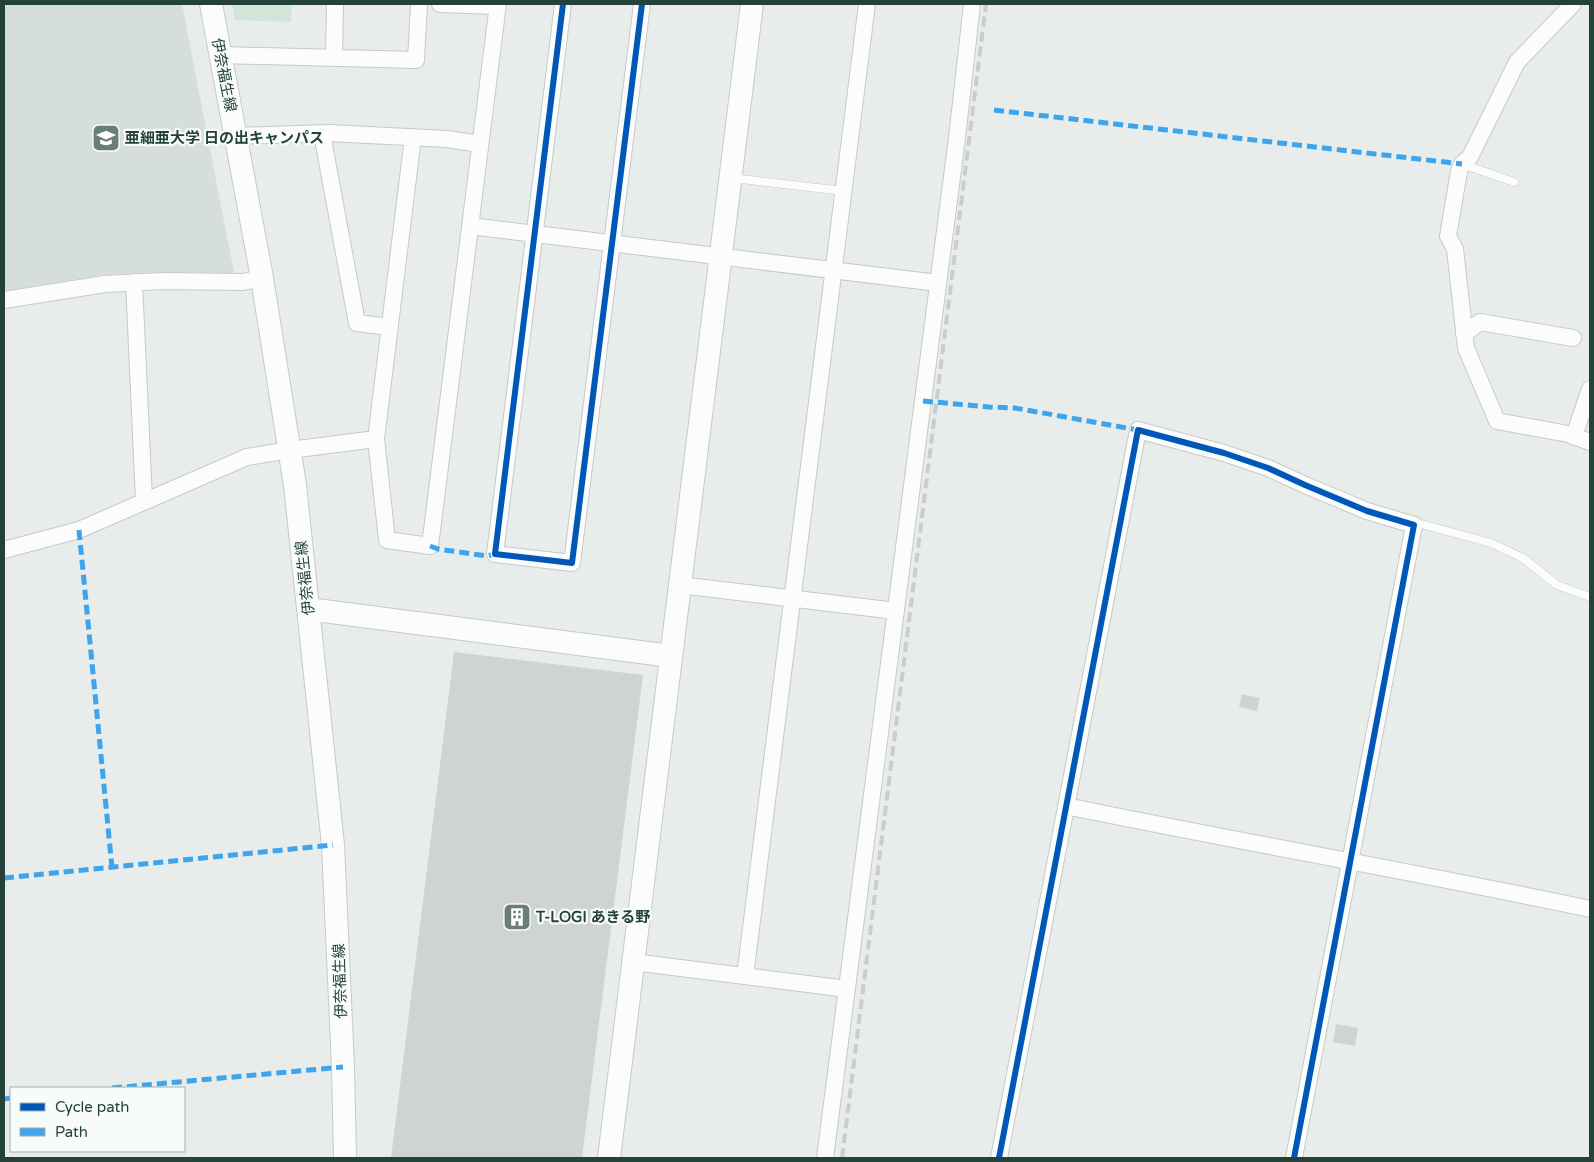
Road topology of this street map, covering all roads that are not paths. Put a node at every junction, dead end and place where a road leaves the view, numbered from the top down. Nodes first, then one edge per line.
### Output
1 (211, 4) edge
2 (336, 4) edge
3 (419, 4) edge
4 (440, 4) edge
5 (563, 4) edge
6 (642, 4) edge
7 (752, 4) edge
8 (867, 4) edge
9 (972, 4) edge
10 (1573, 4) edge
11 (497, 5) edge
12 (221, 55) junction
13 (334, 58) junction
14 (322, 134) junction
15 (235, 136) junction
16 (414, 137) junction
17 (480, 144) junction
18 (1462, 164) junction
19 (730, 178) junction
20 (1514, 182) dead end
21 (843, 191) junction
22 (470, 226) junction
23 (535, 234) junction
24 (612, 244) junction
25 (721, 258) junction
26 (833, 271) junction
27 (262, 278) junction
28 (134, 282) junction
29 (938, 283) junction
30 (4, 300) edge
31 (390, 327) junction
32 (1464, 334) junction
33 (1573, 338) dead end
34 (1590, 389) edge
35 (1574, 436) junction
36 (376, 439) junction
37 (1590, 442) edge
38 (290, 450) junction
39 (144, 500) junction
40 (1414, 525) junction
41 (4, 550) edge
42 (680, 586) junction
43 (1590, 597) edge
44 (792, 599) junction
45 (308, 609) junction
46 (896, 611) junction
47 (671, 656) junction
48 (1066, 806) junction
49 (1351, 862) junction
50 (1590, 909) edge
51 (633, 962) junction
52 (744, 976) junction
53 (847, 989) junction
54 (345, 1158) edge
55 (609, 1158) edge
56 (825, 1158) edge
57 (999, 1158) edge
58 (1294, 1158) edge

1 - 12 street, 伊奈福生線
2 - 13 street
3 - 13 street
4 - 11 street
5 - 23 street
6 - 24 street
7 - 19 street
8 - 21 street
9 - 29 street
10 - 18 street
11 - 17 street
12 - 13 street
12 - 15 street, 伊奈福生線
14 - 15 street
14 - 16 street
14 - 31 street
15 - 27 street, 伊奈福生線
16 - 17 street
16 - 31 street
17 - 22 street
18 - 20 lane
18 - 32 street
19 - 21 lane
19 - 25 street
21 - 26 street
22 - 23 street
22 - 36 street
23 - 24 street
23 - 24 street
24 - 25 street
25 - 26 street
25 - 42 street
26 - 29 street
26 - 44 street
27 - 28 street
27 - 38 street, 伊奈福生線
28 - 30 street
28 - 39 street
29 - 46 street
31 - 36 street
32 - 33 street
32 - 35 street
34 - 35 street
35 - 37 street
36 - 38 street
38 - 39 street
38 - 45 street, 伊奈福生線
39 - 41 street
40 - 43 lane
40 - 48 street
40 - 49 street
42 - 44 street
42 - 47 street
44 - 46 street
44 - 52 street
45 - 47 street
45 - 54 street, 伊奈福生線
46 - 53 street
47 - 51 street
48 - 49 street
48 - 57 street
49 - 50 street
49 - 58 street
51 - 52 street
51 - 55 street
52 - 53 street
53 - 56 street

